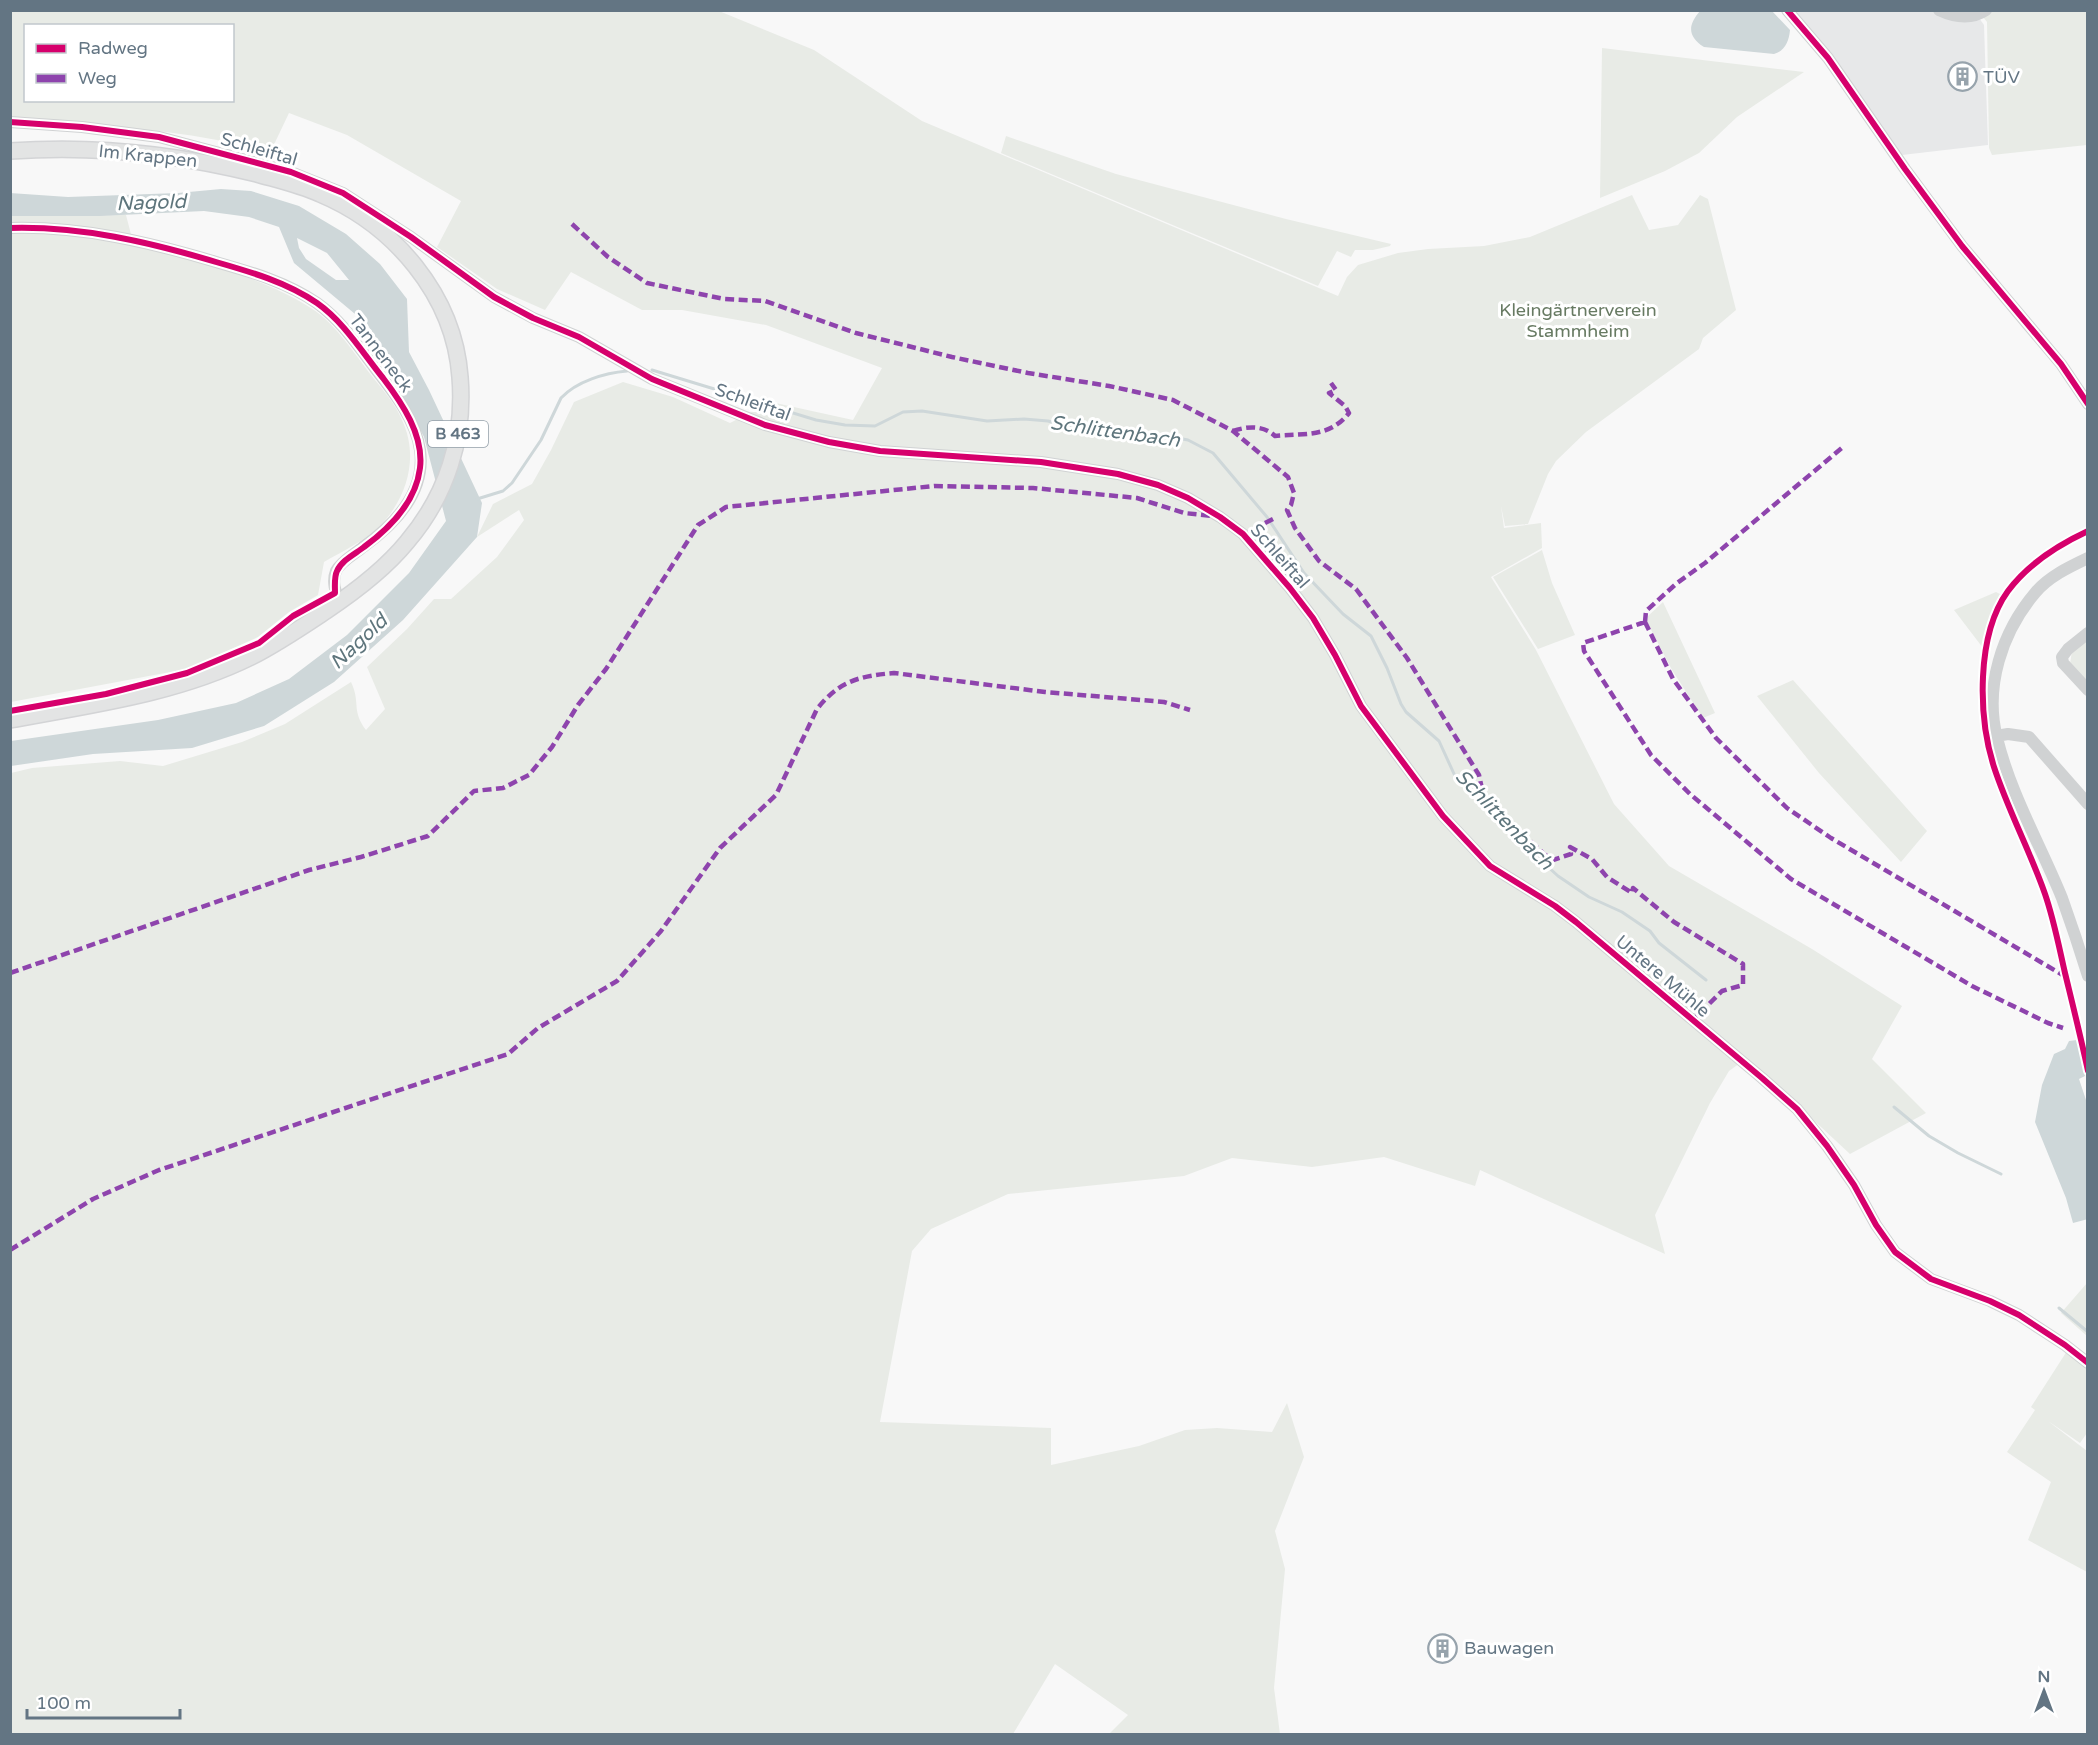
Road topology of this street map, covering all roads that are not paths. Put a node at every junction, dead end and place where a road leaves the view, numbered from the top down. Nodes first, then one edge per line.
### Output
1 (1787, 10) edge
2 (1939, 10) edge
3 (1986, 10) edge
4 (10, 122) edge
5 (10, 151) edge
6 (10, 228) edge
7 (2088, 404) edge
8 (2088, 558) edge
9 (340, 601) junction
10 (2088, 633) edge
11 (2088, 690) edge
12 (10, 720) edge
13 (1996, 736) junction
14 (1409, 770) joint
15 (2088, 804) edge
16 (2088, 976) edge
17 (2088, 1363) edge

1 - 7 street
2 - 3 street
4 - 14 street, Schleiftal
5 - 9 main road, Im Krappen / B 463
6 - 9 street, Tanneneck
8 - 13 street
9 - 12 main road, B 463
10 - 11 street
13 - 15 street
13 - 16 street
14 - 17 street, Untere Mühle

